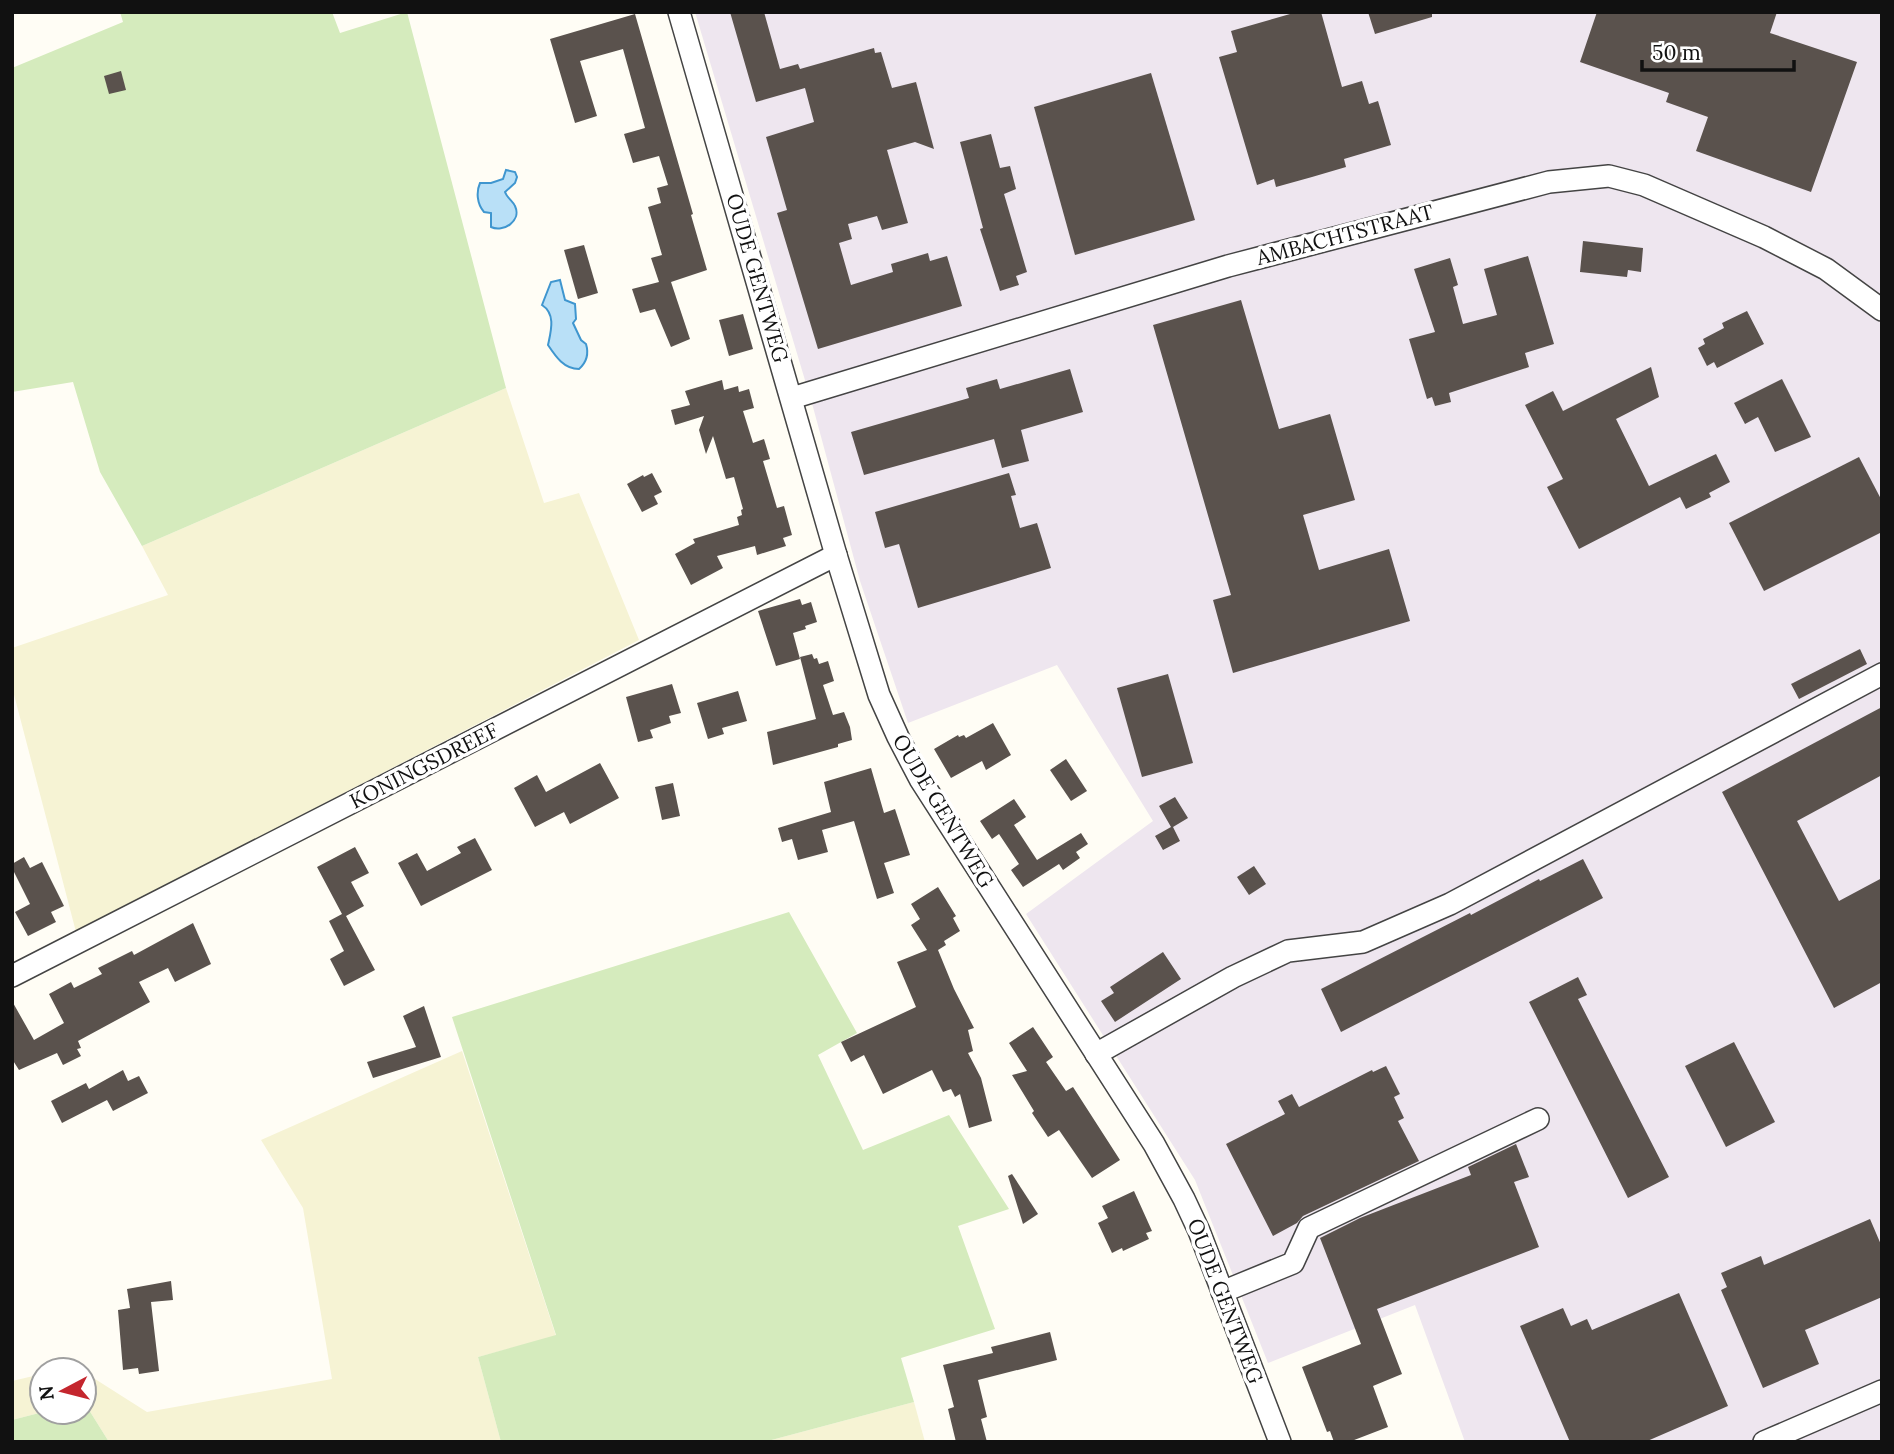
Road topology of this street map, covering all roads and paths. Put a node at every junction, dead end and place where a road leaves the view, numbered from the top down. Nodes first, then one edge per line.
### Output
1 (679, 12) edge
2 (1882, 310) edge
3 (792, 398) junction
4 (836, 555) junction
5 (1882, 674) edge
6 (12, 976) edge
7 (1096, 1054) junction
8 (1538, 1119) dead end
9 (1222, 1292) junction
10 (1882, 1391) edge
11 (1280, 1442) edge
12 (1764, 1442) edge

1 - 3 street, OUDE GENTWEG
2 - 3 street, AMBACHTSTRAAT
3 - 4 street, OUDE GENTWEG
4 - 6 street, KONINGSDREEF
4 - 7 street, OUDE GENTWEG
5 - 7 street
7 - 9 street, OUDE GENTWEG
8 - 9 street
9 - 11 street, OUDE GENTWEG
10 - 12 street

